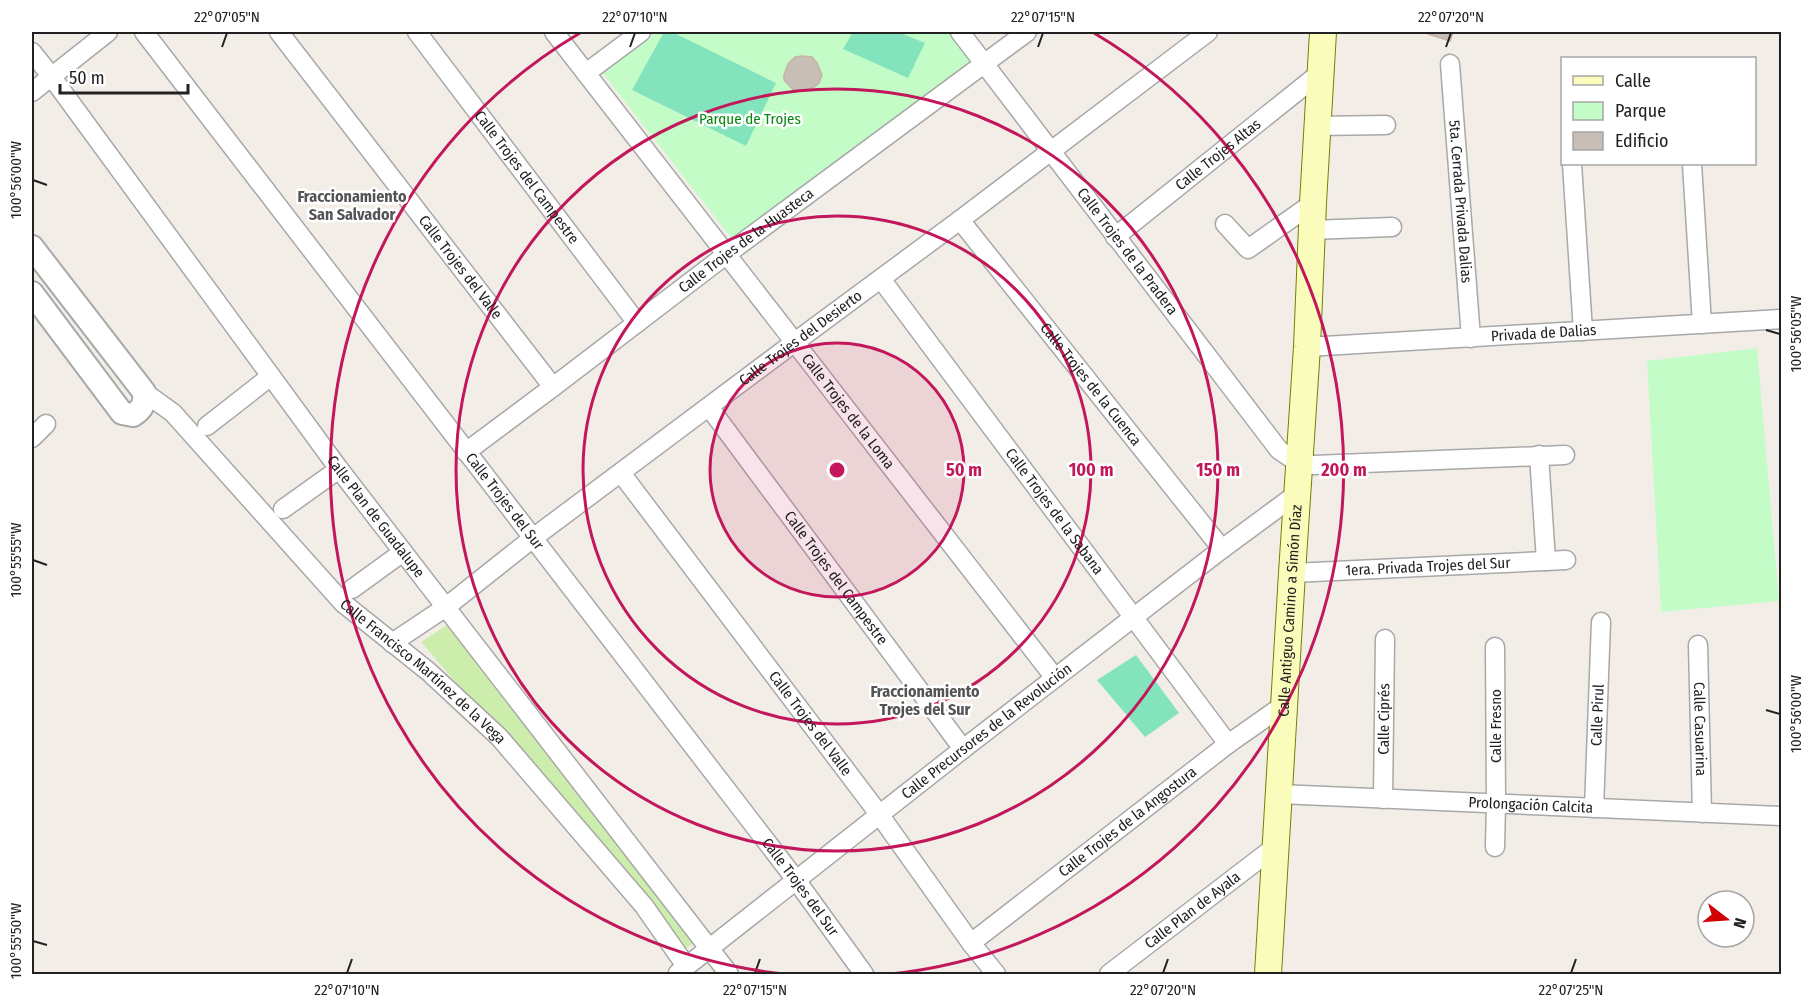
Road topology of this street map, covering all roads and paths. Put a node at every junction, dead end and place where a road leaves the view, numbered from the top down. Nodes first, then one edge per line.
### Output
1 (108, 32) edge
2 (144, 32) edge
3 (279, 32) edge
4 (417, 32) edge
5 (554, 32) edge
6 (641, 32) edge
7 (960, 32) edge
8 (1027, 32) edge
9 (1208, 32) edge
10 (1323, 32) edge
11 (32, 52) edge
12 (985, 64) junction
13 (1450, 64) dead end
14 (586, 73) junction
15 (1320, 73) junction
16 (51, 76) junction
17 (32, 92) edge
18 (1386, 125) dead end
19 (1317, 126) junction
20 (1050, 151) junction
21 (1572, 165) edge
22 (1692, 165) edge
23 (1313, 203) junction
24 (960, 220) junction
25 (1225, 224) dead end
26 (1392, 227) dead end
27 (1311, 231) junction
28 (1115, 237) junction
29 (32, 247) edge
30 (727, 254) junction
31 (881, 279) junction
32 (32, 293) edge
33 (1782, 319) edge
34 (637, 322) junction
35 (1702, 324) junction
36 (1583, 331) junction
37 (1471, 338) junction
38 (795, 342) junction
39 (1307, 347) junction
40 (271, 376) junction
41 (553, 387) junction
42 (144, 392) junction
43 (709, 407) junction
44 (46, 424) dead end
45 (207, 426) dead end
46 (32, 438) edge
47 (466, 452) junction
48 (1539, 455) junction
49 (1565, 455) dead end
50 (1300, 465) junction
51 (339, 469) junction
52 (621, 473) junction
53 (1298, 493) junction
54 (283, 509) dead end
55 (533, 538) junction
56 (1222, 549) junction
57 (403, 552) junction
58 (1566, 560) dead end
59 (1546, 561) junction
60 (1292, 573) junction
61 (352, 589) dead end
62 (446, 607) junction
63 (1133, 617) junction
64 (1601, 622) dead end
65 (1385, 639) dead end
66 (392, 643) junction
67 (1698, 645) dead end
68 (1495, 647) dead end
69 (1055, 678) junction
70 (1285, 704) junction
71 (1228, 744) junction
72 (963, 749) junction
73 (1280, 794) junction
74 (1383, 799) junction
75 (1496, 804) junction
76 (1594, 808) junction
77 (1702, 813) junction
78 (879, 814) junction
79 (1782, 816) edge
80 (1276, 846) junction
81 (1495, 847) dead end
82 (796, 880) junction
83 (971, 943) junction
84 (710, 948) junction
85 (682, 970) edge
86 (729, 975) edge
87 (864, 975) edge
88 (996, 975) edge
89 (1109, 975) edge
90 (1268, 975) edge

1 - 16 street
2 - 47 street, Calle Trojes del Sur
3 - 41 street, Calle Trojes del Valle
4 - 34 street, Calle Trojes del Campestre
5 - 14 street, Calle Trojes de la Loma
6 - 14 street
7 - 12 street, Calle Trojes de la Pradera
8 - 12 street, Calle Trojes de la Huasteca
9 - 20 street, Calle Trojes del Desierto
10 - 15 main road, Calle Antiguo Camino a Simón Díaz
11 - 16 street, Calle Plan de Guadalupe
12 - 20 street, Calle Trojes de la Pradera
12 - 30 street, Calle Trojes de la Huasteca
13 - 37 street, 5ta. Cerrada Privada Dalias
14 - 30 street, Calle Trojes de la Loma
15 - 19 main road, Calle Antiguo Camino a Simón Díaz
15 - 28 street, Calle Trojes Altas
16 - 17 street
16 - 40 street, Calle Plan de Guadalupe
18 - 19 street
19 - 23 main road, Calle Antiguo Camino a Simón Díaz
20 - 24 street, Calle Trojes del Desierto
20 - 28 street, Calle Trojes de la Pradera
21 - 36 street
22 - 35 street
23 - 25 street
23 - 27 main road, Calle Antiguo Camino a Simón Díaz
24 - 31 street, Calle Trojes del Desierto
24 - 56 street, Calle Trojes de la Cuenca
26 - 27 street
27 - 39 main road, Calle Antiguo Camino a Simón Díaz
28 - 50 street, Calle Trojes de la Pradera
29 - 42 street
30 - 34 street, Calle Trojes de la Huasteca
30 - 38 street, Calle Trojes de la Loma
31 - 38 street, Calle Trojes del Desierto
31 - 63 street, Calle Trojes de la Sabana
32 - 42 street
33 - 35 street, Privada de Dalias
34 - 41 street, Calle Trojes de la Huasteca
35 - 36 street, Privada de Dalias
36 - 37 street, Privada de Dalias
37 - 39 street, Privada de Dalias
38 - 43 street, Calle Trojes del Desierto
38 - 69 street, Calle Trojes de la Loma
39 - 50 main road, Calle Antiguo Camino a Simón Díaz
40 - 45 street
40 - 51 street, Calle Plan de Guadalupe
41 - 47 street, Calle Trojes de la Huasteca
42 - 66 street, Calle Francisco Martínez de la Vega
43 - 52 street, Calle Trojes del Desierto
43 - 72 street, Calle Trojes del Campestre
44 - 46 street
47 - 55 street, Calle Trojes del Sur
48 - 49 street
48 - 50 street
48 - 59 street
50 - 53 main road, Calle Antiguo Camino a Simón Díaz
51 - 54 street
51 - 57 street, Calle Plan de Guadalupe
52 - 55 street, Calle Trojes del Desierto
52 - 78 street, Calle Trojes del Valle
53 - 56 street, Calle Precursores de la Revolución
53 - 60 main road, Calle Antiguo Camino a Simón Díaz
55 - 62 street, Calle Trojes del Desierto
55 - 82 street, Calle Trojes del Sur
56 - 63 street, Calle Precursores de la Revolución
57 - 61 street
57 - 62 street, Calle Plan de Guadalupe
58 - 59 street, 1era. Privada Trojes del Sur
59 - 60 street, 1era. Privada Trojes del Sur
60 - 70 main road, Calle Antiguo Camino a Simón Díaz
62 - 66 street, Calle Trojes del Desierto
62 - 84 street, Calle Plan de Guadalupe
63 - 69 street, Calle Precursores de la Revolución
63 - 71 street, Calle Trojes de la Sabana
64 - 76 street, Calle Pirul
65 - 74 street, Calle Ciprés
66 - 85 street, Calle Francisco Martínez de la Vega
67 - 77 street, Calle Casuarina
68 - 75 street, Calle Fresno
69 - 72 street, Calle Precursores de la Revolución
70 - 71 street, Calle Trojes de la Angostura
70 - 73 main road, Calle Antiguo Camino a Simón Díaz
71 - 83 street, Calle Trojes de la Angostura
72 - 78 street, Calle Precursores de la Revolución
73 - 74 street, Prolongación Calcita
73 - 80 main road, Calle Antiguo Camino a Simón Díaz
74 - 75 street, Prolongación Calcita
75 - 76 street, Prolongación Calcita
75 - 81 street, Calle Fresno
76 - 77 street, Prolongación Calcita
77 - 79 street, Prolongación Calcita
78 - 82 street, Calle Precursores de la Revolución
78 - 83 street, Calle Trojes del Valle
80 - 89 street, Calle Plan de Ayala
80 - 90 main road, Calle Antiguo Camino a Simón Díaz
82 - 84 street, Calle Precursores de la Revolución
82 - 87 street, Calle Trojes del Sur
83 - 88 street, Calle Trojes del Valle
84 - 85 street, Calle Precursores de la Revolución
84 - 86 street, Calle Plan de Guadalupe

